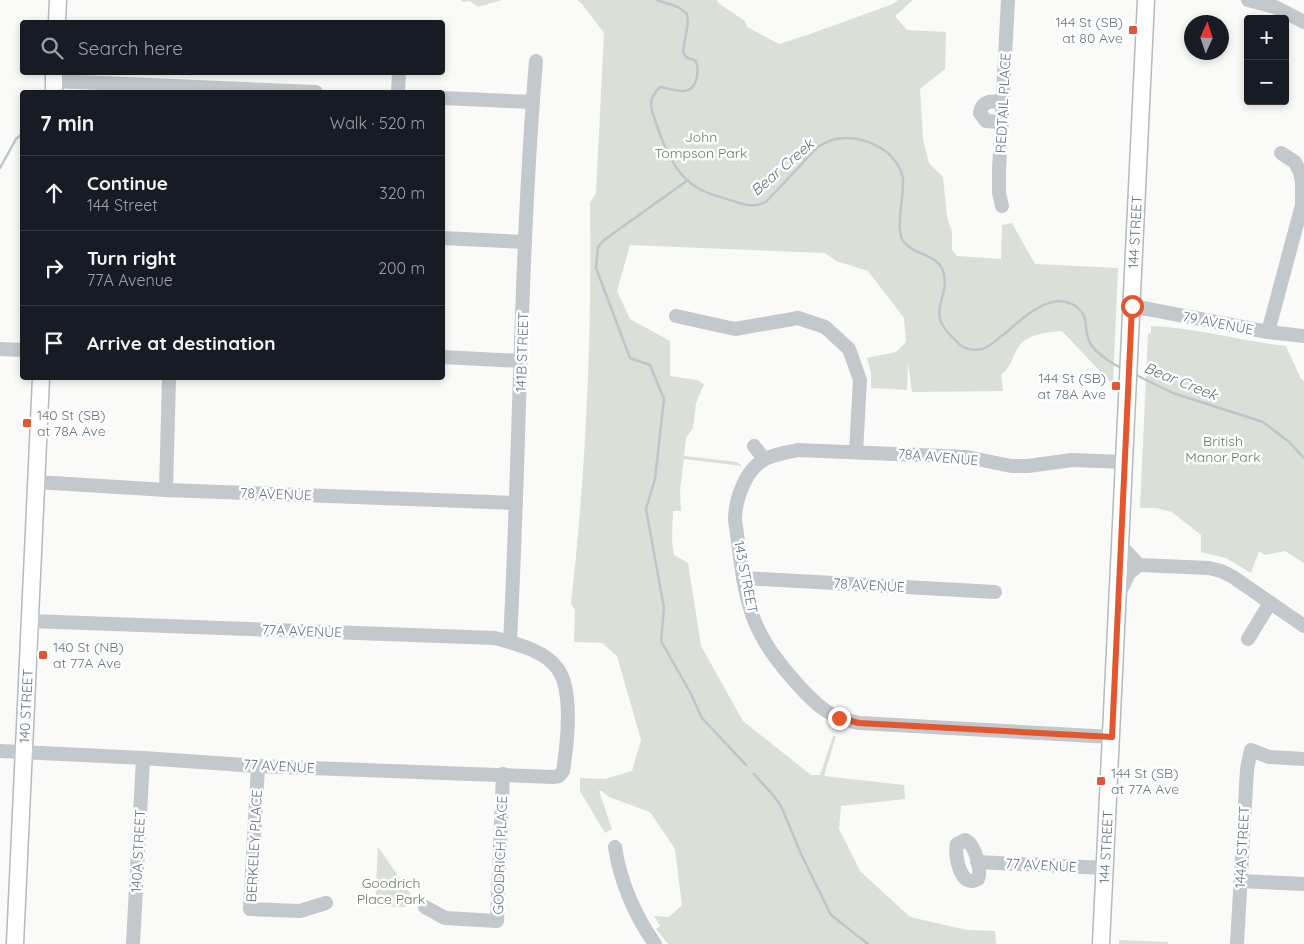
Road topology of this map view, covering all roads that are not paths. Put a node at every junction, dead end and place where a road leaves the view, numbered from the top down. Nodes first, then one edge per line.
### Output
1 (58, 0) edge
2 (1008, 0) edge
3 (1146, 0) edge
4 (1248, 0) edge
5 (57, 20) edge
6 (1304, 22) edge
7 (536, 61) dead end
8 (399, 75) edge
9 (54, 82) edge
10 (264, 90) edge
11 (398, 90) edge
12 (445, 98) edge
13 (533, 102) junction
14 (1003, 102) junction
15 (1002, 122) junction
16 (1281, 153) dead end
17 (1303, 205) edge
18 (1002, 206) dead end
19 (445, 238) edge
20 (525, 242) junction
21 (1132, 306) junction
22 (676, 316) dead end
23 (1268, 332) junction
24 (1304, 336) edge
25 (0, 349) edge
26 (20, 350) edge
27 (445, 357) edge
28 (522, 361) junction
29 (41, 380) edge
30 (170, 380) edge
31 (754, 446) dead end
32 (856, 452) junction
33 (1124, 462) junction
34 (760, 463) junction
35 (36, 482) junction
36 (166, 490) junction
37 (516, 503) junction
38 (1120, 545) junction
39 (1139, 564) junction
40 (743, 578) junction
41 (994, 592) dead end
42 (1118, 598) junction
43 (1270, 603) junction
44 (30, 621) junction
45 (1304, 626) edge
46 (1248, 640) dead end
47 (510, 642) junction
48 (1112, 737) junction
49 (0, 751) edge
50 (24, 752) junction
51 (143, 758) junction
52 (1304, 759) edge
53 (258, 766) junction
54 (503, 774) junction
55 (559, 776) joint
56 (615, 847) dead end
57 (977, 862) dead end
58 (1105, 868) junction
59 (1240, 881) junction
60 (1304, 884) edge
61 (326, 903) dead end
62 (426, 908) dead end
63 (15, 944) edge
64 (133, 944) edge
65 (655, 944) edge
66 (1101, 944) edge
67 (1237, 944) edge

1 - 5 main road
2 - 14 street, REDTAIL PLACE
3 - 21 main road, 144 STREET
4 - 6 street
7 - 13 street, 141B STREET
8 - 11 street
9 - 10 street
12 - 13 street
13 - 20 street, 141B STREET
14 - 15 street, REDTAIL PLACE
14 - 15 street
15 - 18 street, REDTAIL PLACE
16 - 17 street
17 - 23 street
19 - 20 street
20 - 28 street, 141B STREET
21 - 23 street, 79 AVENUE
21 - 33 main road, 144 STREET
22 - 32 street
23 - 24 street, 79 AVENUE
25 - 26 street
27 - 28 street
28 - 37 street, 141B STREET
29 - 35 main road, 140 STREET
30 - 36 street
31 - 34 street
32 - 33 street, 78A AVENUE
32 - 34 street, 78A AVENUE
33 - 38 main road, 144 STREET
34 - 40 street, 143 STREET
35 - 36 street, 78 AVENUE
35 - 44 main road, 140 STREET
36 - 37 street, 78 AVENUE
37 - 47 street, 141B STREET
38 - 39 street
38 - 42 main road, 144 STREET
39 - 42 street
39 - 43 street
40 - 41 street, 78 AVENUE
40 - 48 street, 143 STREET
42 - 48 main road, 144 STREET
43 - 45 street
43 - 46 street
44 - 47 street, 77A AVENUE
44 - 50 main road, 140 STREET
47 - 55 street, 77A AVENUE
48 - 58 main road, 144 STREET
49 - 50 street, 77 AVENUE
50 - 51 street, 77 AVENUE
50 - 63 main road, 140 STREET
51 - 53 street, 77 AVENUE
51 - 64 street, 140A STREET
52 - 59 street, 144A STREET
53 - 54 street, 77 AVENUE
53 - 61 street, BERKELEY PLACE
54 - 55 street, 77 AVENUE
54 - 62 street, GOODRICH PLACE
56 - 65 street
57 - 58 street, 77 AVENUE
58 - 66 main road, 144 STREET
59 - 60 street
59 - 67 street, 144A STREET

